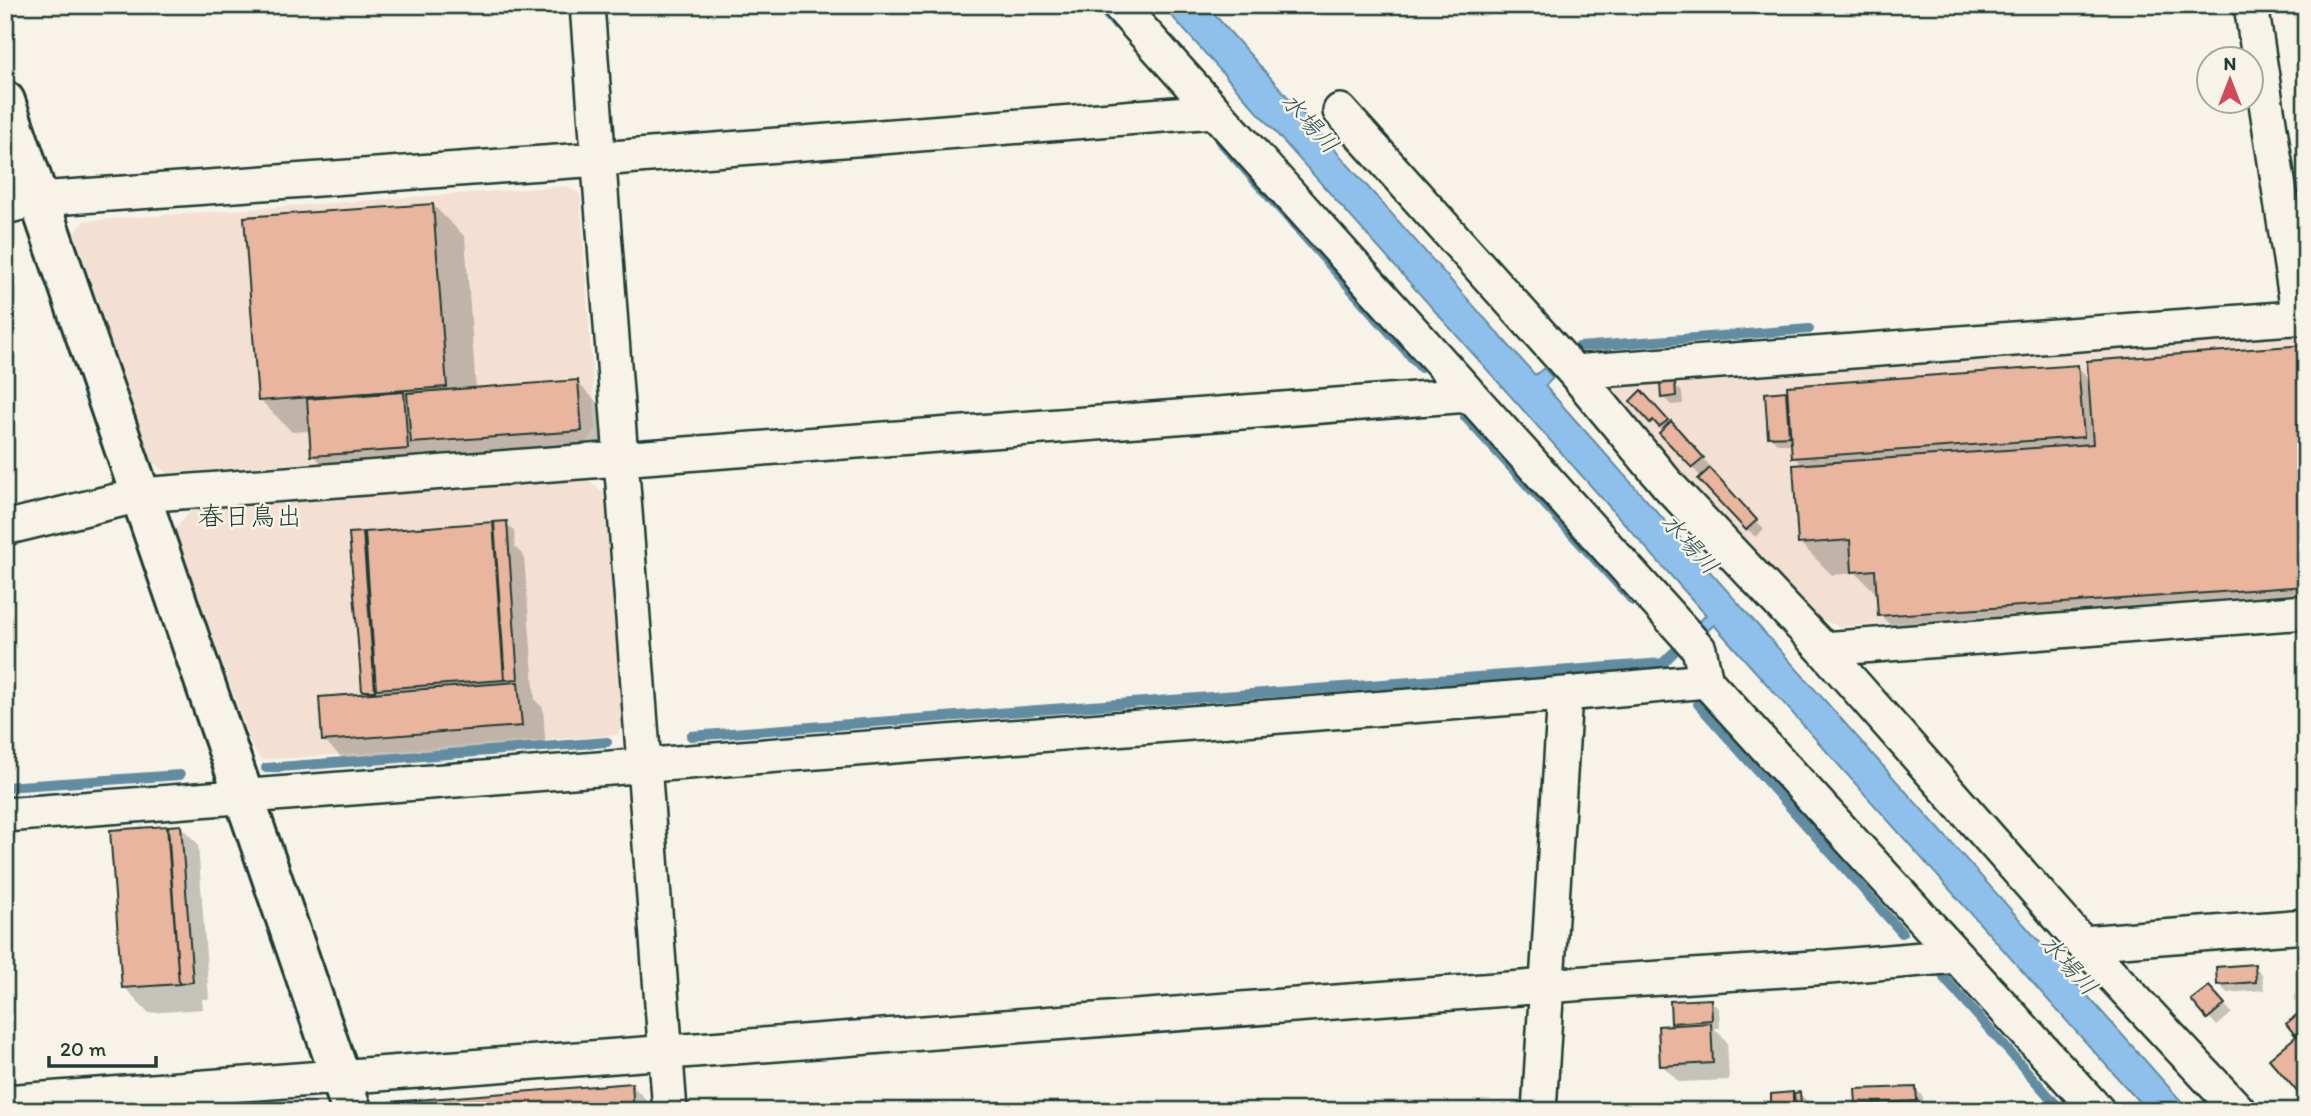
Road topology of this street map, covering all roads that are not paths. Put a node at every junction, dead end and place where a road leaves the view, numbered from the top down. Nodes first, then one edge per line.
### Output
1 (587, 5) edge
2 (1119, 5) edge
3 (2251, 5) edge
4 (5, 100) edge
5 (1214, 111) junction
6 (1340, 111) dead end
7 (599, 159) junction
8 (22, 203) edge
9 (2302, 318) edge
10 (1574, 372) junction
11 (1469, 395) junction
12 (621, 459) junction
13 (140, 495) junction
14 (5, 528) edge
15 (2306, 612) edge
16 (1823, 649) junction
17 (1706, 681) junction
18 (1565, 694) junction
19 (644, 766) junction
20 (244, 798) junction
21 (5, 815) edge
22 (2306, 926) edge
23 (2082, 943) junction
24 (1957, 956) junction
25 (1546, 986) junction
26 (666, 1052) junction
27 (346, 1094) edge
28 (5, 1101) edge
29 (670, 1111) edge
30 (1539, 1111) edge
31 (2098, 1111) edge
32 (2239, 1111) edge

1 - 7 street
2 - 5 street
3 - 9 street
4 - 8 street
5 - 7 street
5 - 11 street
6 - 10 street
7 - 8 street
7 - 12 street
8 - 13 street
9 - 10 street
10 - 16 street
11 - 12 street
11 - 17 street
12 - 13 street
12 - 19 street
13 - 14 street
13 - 20 street
15 - 16 street
16 - 23 street
17 - 18 street
17 - 24 street
18 - 19 street
18 - 25 street
19 - 20 street
19 - 26 street
20 - 21 street
20 - 27 street
22 - 23 street
23 - 32 street
24 - 25 street
24 - 31 street
25 - 26 street
25 - 30 street
26 - 27 street
26 - 29 street
27 - 28 street

